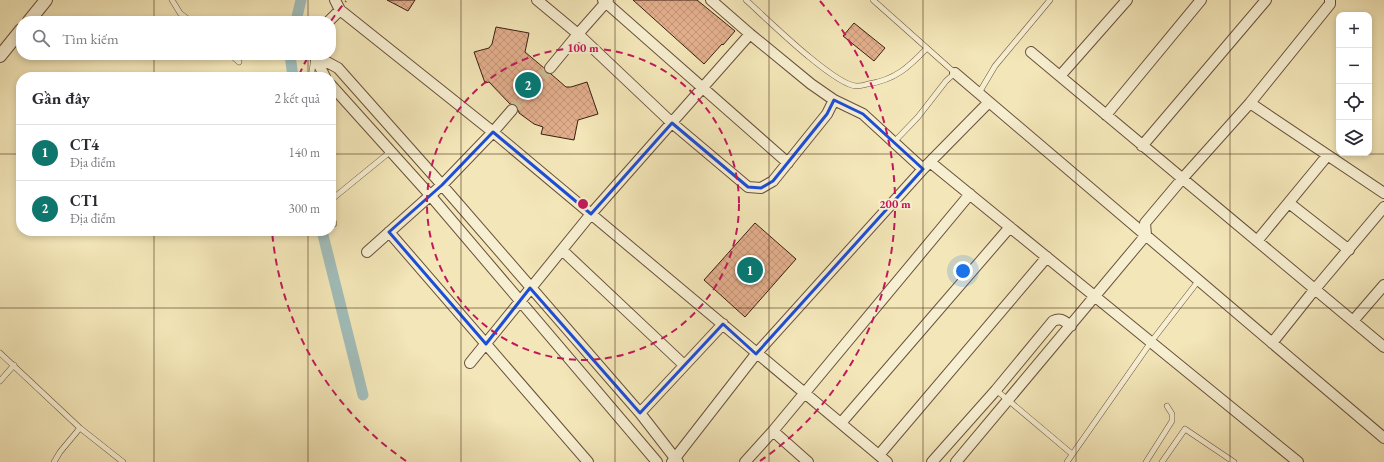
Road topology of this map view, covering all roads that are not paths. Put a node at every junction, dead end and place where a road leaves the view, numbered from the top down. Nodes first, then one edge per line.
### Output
1 (46, 0) edge
2 (172, 0) edge
3 (335, 0) edge
4 (537, 0) edge
5 (711, 0) edge
6 (746, 0) edge
7 (873, 0) edge
8 (1050, 0) edge
9 (1127, 0) edge
10 (1201, 0) edge
11 (1266, 0) edge
12 (1330, 0) edge
13 (606, 1) edge
14 (340, 10) junction
15 (33, 16) edge
16 (184, 16) edge
17 (334, 16) edge
18 (578, 34) junction
19 (750, 34) junction
20 (16, 36) edge
21 (927, 48) junction
22 (1031, 52) dead end
23 (0, 56) edge
24 (237, 60) edge
25 (313, 60) edge
26 (316, 60) edge
27 (323, 60) edge
28 (239, 62) dead end
29 (550, 68) tunnel mouth
30 (312, 72) edge
31 (322, 72) edge
32 (955, 73) junction
33 (1060, 76) junction
34 (702, 88) junction
35 (336, 90) edge
36 (979, 93) junction
37 (834, 100) junction
38 (989, 102) junction
39 (1250, 103) junction
40 (512, 110) tunnel mouth
41 (1106, 115) junction
42 (672, 123) junction
43 (493, 132) junction
44 (894, 142) junction
45 (1142, 146) junction
46 (391, 151) junction
47 (1327, 156) junction
48 (930, 162) junction
49 (788, 163) junction
50 (923, 169) junction
51 (1182, 179) junction
52 (442, 185) junction
53 (1384, 193) edge
54 (970, 194) junction
55 (336, 196) edge
56 (430, 196) junction
57 (1289, 203) junction
58 (1384, 207) edge
59 (591, 214) junction
60 (1010, 227) junction
61 (389, 232) junction
62 (1146, 235) junction
63 (1257, 241) junction
64 (562, 250) junction
65 (1349, 250) junction
66 (367, 252) dead end
67 (1047, 257) junction
68 (1199, 280) junction
69 (1384, 285) edge
70 (530, 288) junction
71 (1315, 289) junction
72 (1096, 297) junction
73 (521, 301) junction
74 (1353, 321) junction
75 (723, 324) junction
76 (1071, 326) junction
77 (1151, 342) junction
78 (1272, 343) junction
79 (486, 344) junction
80 (1384, 347) edge
81 (0, 353) edge
82 (756, 354) junction
83 (470, 363) dead end
84 (14, 365) junction
85 (684, 366) junction
86 (0, 382) edge
87 (996, 390) junction
88 (804, 392) junction
89 (1008, 400) junction
90 (1167, 406) dead end
91 (640, 413) junction
92 (841, 423) junction
93 (80, 428) junction
94 (772, 431) junction
95 (1384, 438) edge
96 (1072, 454) junction
97 (879, 455) junction
98 (675, 461) edge
99 (54, 462) edge
100 (123, 462) edge
101 (588, 462) edge
102 (656, 462) edge
103 (744, 462) edge
104 (808, 462) edge
105 (887, 462) edge
106 (932, 462) edge
107 (956, 462) edge
108 (1067, 462) edge
109 (1146, 462) edge
110 (1162, 462) edge
111 (1234, 462) edge
112 (1298, 462) edge

1 - 15 street
2 - 16 lane
3 - 14 street
4 - 18 street
5 - 19 street
6 - 21 lane
7 - 21 lane
8 - 36 lane
9 - 33 street
10 - 41 street
11 - 45 street
12 - 39 street
13 - 18 street
13 - 34 street
14 - 17 street
14 - 43 street
18 - 29 street
18 - 42 street
19 - 34 street
19 - 37 street
20 - 23 street
21 - 32 lane
22 - 33 street
24 - 28 lane
25 - 30 lane
26 - 31 street
27 - 52 street
32 - 36 street
32 - 44 lane
33 - 41 street
34 - 42 street
34 - 49 street
35 - 46 street
36 - 38 street
37 - 44 street
37 - 49 street
38 - 48 street
38 - 62 street
39 - 47 street
39 - 51 street
40 - 43 street
41 - 45 street
42 - 49 street
42 - 59 street
43 - 52 street
43 - 59 street
44 - 50 street
45 - 51 street
46 - 55 lane
46 - 56 street
47 - 53 street
47 - 57 street
48 - 50 street
48 - 54 street
50 - 82 street
51 - 62 street
51 - 63 street
52 - 56 street
52 - 70 street
54 - 60 street
54 - 88 street
56 - 61 street
56 - 73 street
57 - 63 street
57 - 65 street
58 - 65 street
59 - 64 street
59 - 75 street
60 - 67 street
60 - 92 street
61 - 66 street
61 - 79 street
62 - 68 street
62 - 72 street
63 - 71 street
64 - 70 street
64 - 85 street
65 - 71 street
67 - 72 street
67 - 97 street
68 - 77 lane
68 - 78 street
69 - 74 street
70 - 73 street
70 - 91 street
71 - 74 street
71 - 78 street
72 - 76 street
72 - 77 street
73 - 79 street
73 - 102 street
74 - 80 street
75 - 82 street
75 - 85 street
76 - 87 street
76 - 89 street
77 - 96 lane
77 - 112 street
78 - 95 street
79 - 83 street
79 - 101 street
81 - 84 lane
82 - 88 street
82 - 98 street
84 - 86 lane
84 - 93 lane
85 - 91 street
87 - 89 lane
87 - 106 street
88 - 92 street
88 - 94 street
89 - 96 lane
89 - 107 street
90 - 109 lane
91 - 98 street
92 - 97 street
93 - 99 lane
93 - 100 lane
94 - 103 street
94 - 104 street
96 - 108 lane
97 - 105 street
110 - 111 lane

